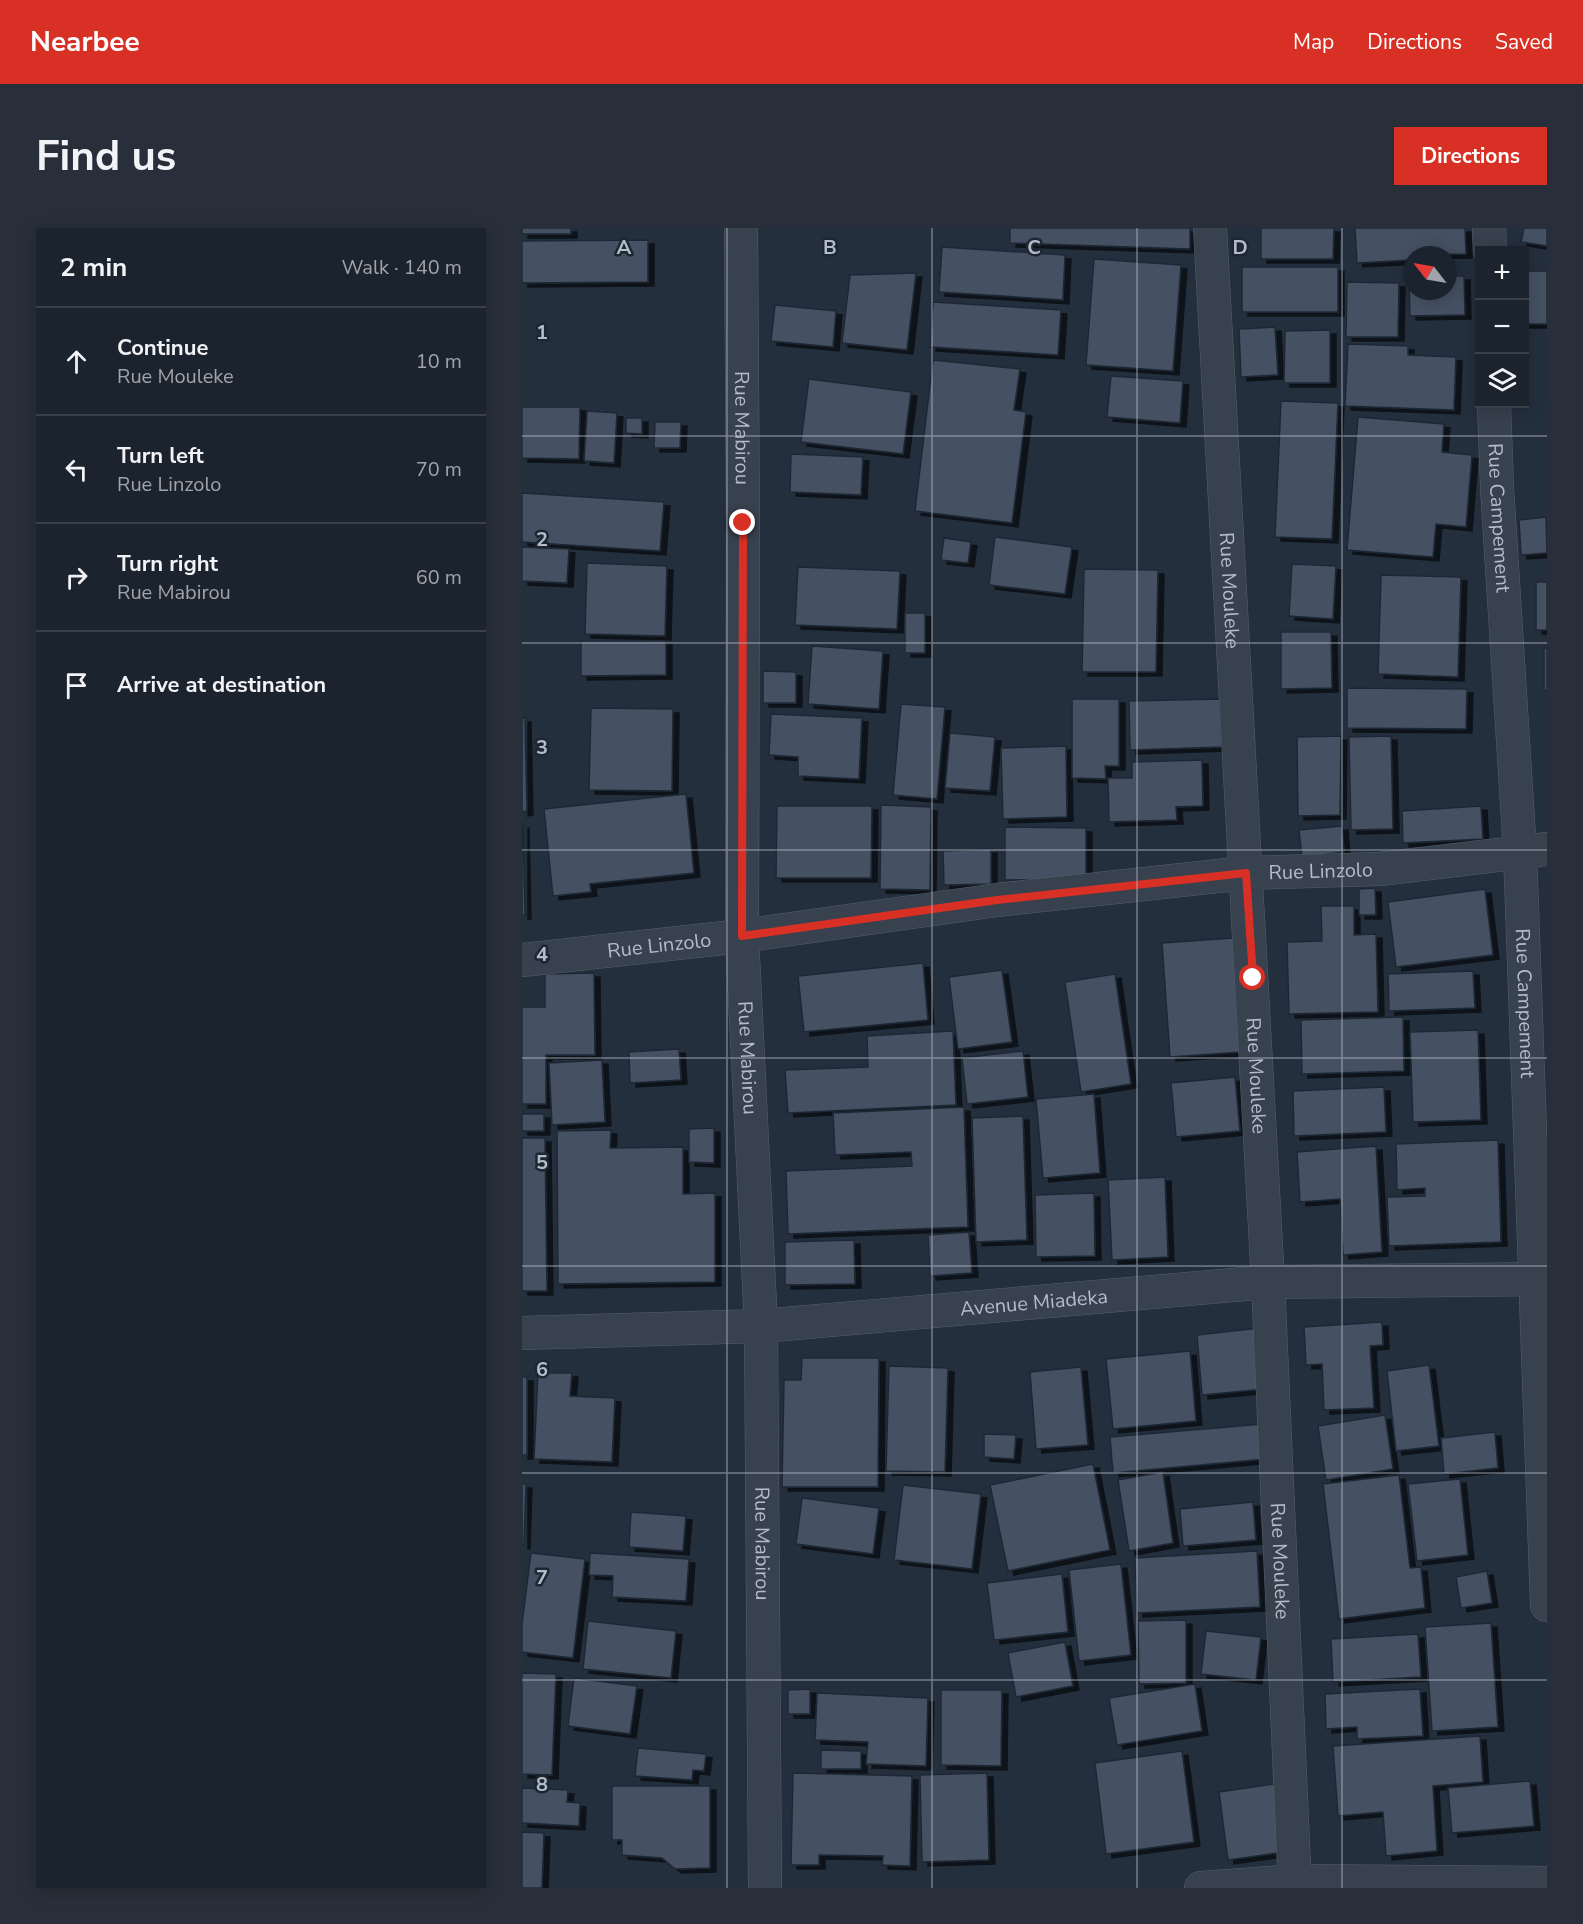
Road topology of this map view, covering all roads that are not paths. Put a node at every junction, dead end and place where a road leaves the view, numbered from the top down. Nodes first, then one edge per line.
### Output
1 (741, 228) edge
2 (1210, 228) edge
3 (1489, 228) edge
4 (1490, 246) edge
5 (1494, 408) edge
6 (1533, 850) edge
7 (1246, 873) junction
8 (742, 936) junction
9 (522, 960) edge
10 (1542, 1279) edge
11 (1268, 1282) junction
12 (761, 1326) junction
13 (522, 1333) edge
14 (1547, 1605) edge
15 (1547, 1882) edge
16 (1295, 1884) edge
17 (765, 1888) edge
18 (1201, 1888) edge

1 - 8 street, Rue Mabirou
2 - 7 street, Rue Mouleke
3 - 4 street
5 - 6 street, Rue Campement
6 - 7 street, Rue Linzolo
6 - 10 street, Rue Campement
7 - 8 street, Rue Linzolo
7 - 11 street, Rue Mouleke
8 - 9 street, Rue Linzolo
8 - 12 street, Rue Mabirou
10 - 11 street, Avenue Miadeka
10 - 14 street, Rue Campement
11 - 12 street, Avenue Miadeka
11 - 16 street, Rue Mouleke
12 - 13 street, Avenue Miadeka
12 - 17 street, Rue Mabirou
15 - 16 street
16 - 18 street

